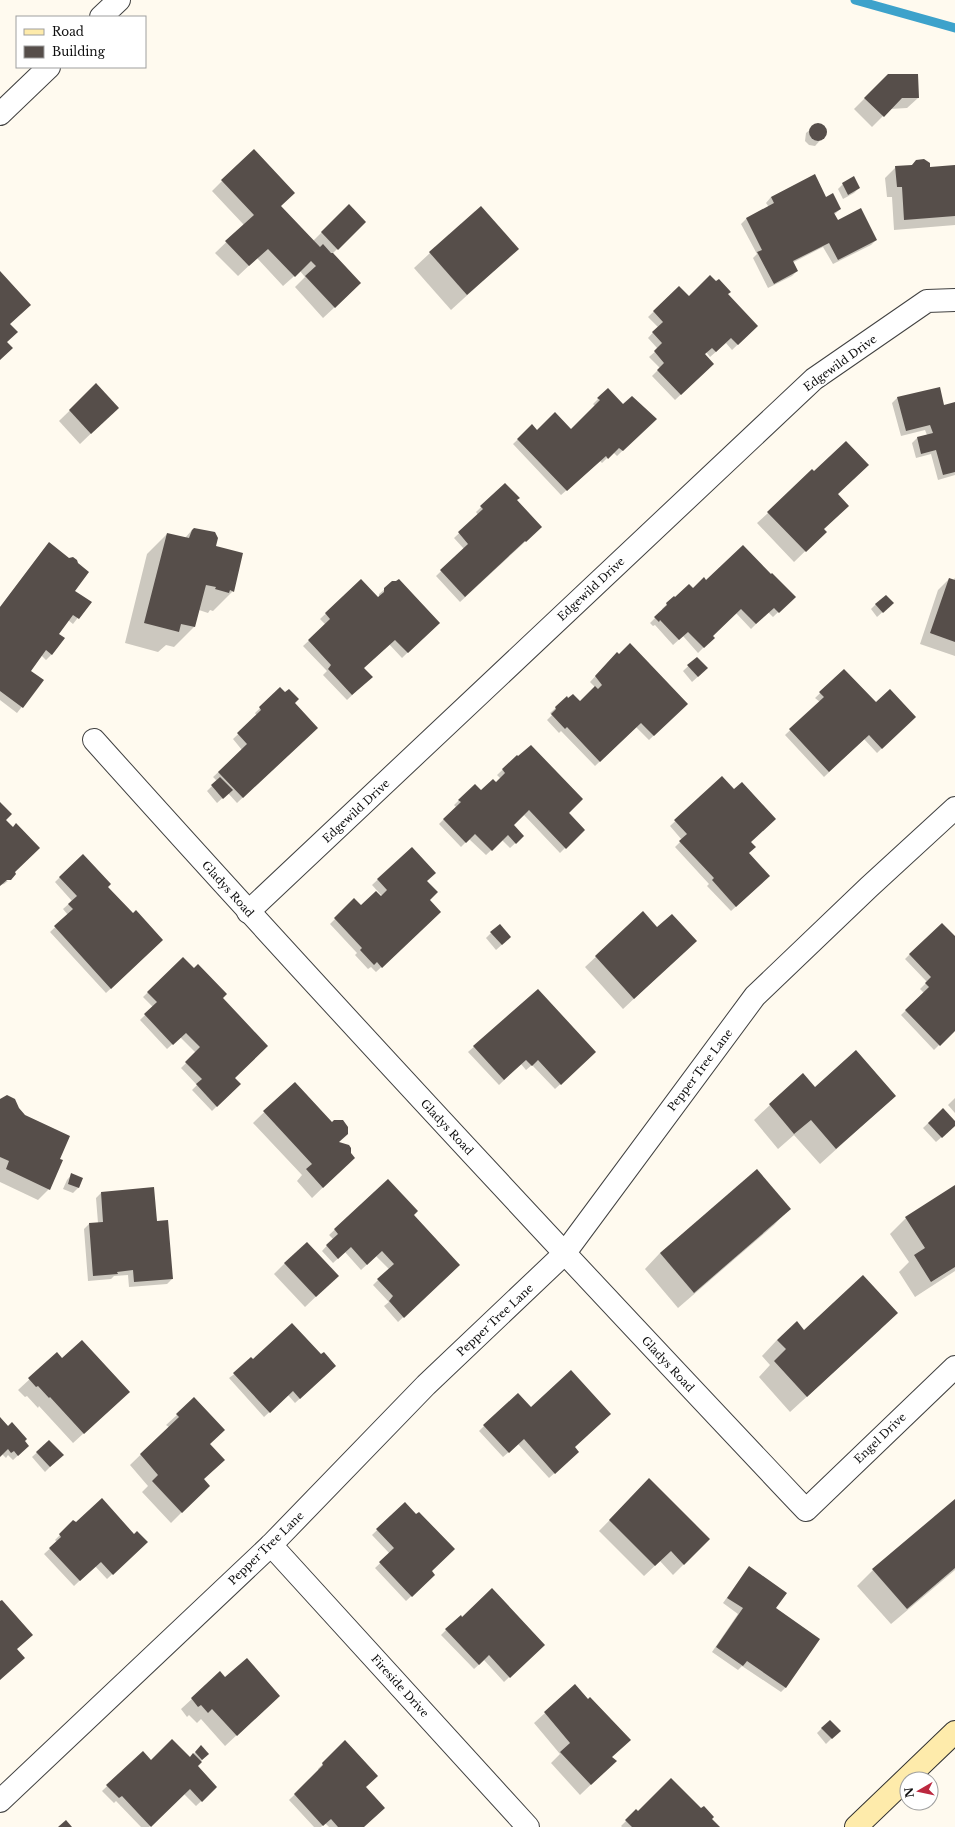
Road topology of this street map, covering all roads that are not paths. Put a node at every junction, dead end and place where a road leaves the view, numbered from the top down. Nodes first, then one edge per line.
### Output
1 (119, 0) edge
2 (102, 16) edge
3 (48, 68) edge
4 (0, 114) edge
5 (955, 300) edge
6 (94, 740) dead end
7 (955, 808) edge
8 (248, 912) junction
9 (564, 1254) junction
10 (955, 1367) edge
11 (806, 1510) joint
12 (271, 1545) junction
13 (955, 1732) edge
14 (0, 1801) edge
15 (528, 1827) edge
16 (856, 1827) edge

1 - 2 street
3 - 4 street
5 - 8 street, Edgewild Drive
6 - 8 street, Gladys Road
7 - 9 street, Pepper Tree Lane
8 - 9 street, Gladys Road
9 - 11 street, Gladys Road
9 - 12 street, Pepper Tree Lane
10 - 11 street, Engel Drive
12 - 14 street, Pepper Tree Lane
12 - 15 street, Fireside Drive
13 - 16 main road

